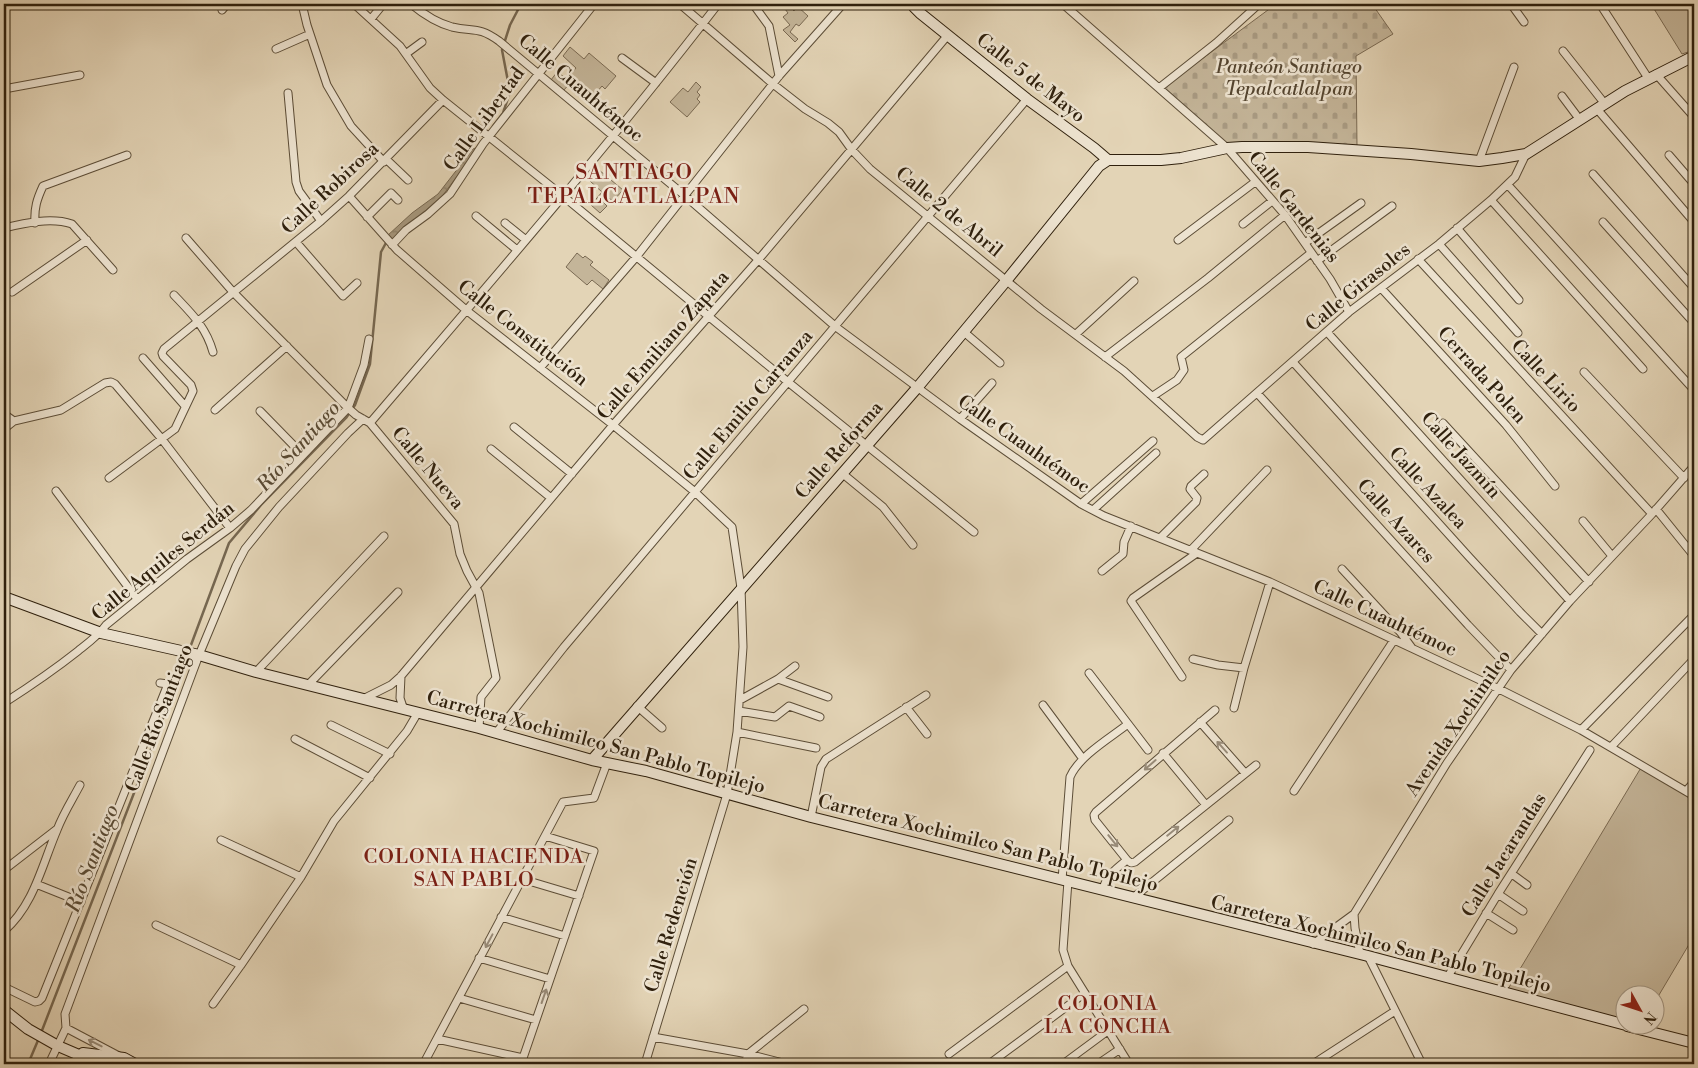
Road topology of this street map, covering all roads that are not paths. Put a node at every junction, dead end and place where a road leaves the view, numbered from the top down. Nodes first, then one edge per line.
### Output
1 (227, 4) edge
2 (302, 4) edge
3 (354, 4) edge
4 (411, 4) edge
5 (594, 4) edge
6 (680, 4) edge
7 (718, 4) edge
8 (753, 4) edge
9 (842, 4) edge
10 (1259, 4) edge
11 (1511, 4) edge
12 (1600, 4) edge
13 (913, 5) edge
14 (1068, 5) edge
15 (380, 8) dead end
16 (222, 10) dead end
17 (371, 19) junction
18 (1524, 22) dead end
19 (703, 23) junction
20 (310, 34) junction
21 (948, 35) junction
22 (422, 42) dead end
23 (276, 49) dead end
24 (1563, 51) dead end
25 (407, 53) junction
26 (1694, 56) edge
27 (622, 58) dead end
28 (1514, 67) dead end
29 (538, 73) junction
30 (80, 75) dead end
31 (779, 76) junction
32 (1652, 76) junction
33 (656, 83) junction
34 (773, 84) junction
35 (1159, 88) junction
36 (4, 89) edge
37 (288, 93) dead end
38 (1562, 96) dead end
39 (1027, 99) junction
40 (443, 100) junction
41 (1601, 107) junction
42 (1694, 117) edge
43 (1580, 120) junction
44 (613, 135) junction
45 (490, 136) junction
46 (1227, 148) junction
47 (852, 150) junction
48 (1526, 154) junction
49 (127, 155) dead end
50 (1669, 155) dead end
51 (385, 160) junction
52 (1108, 160) junction
53 (1479, 160) junction
54 (1593, 174) dead end
55 (408, 180) dead end
56 (1255, 182) junction
57 (1694, 184) edge
58 (1508, 185) junction
59 (684, 194) junction
60 (349, 196) junction
61 (563, 196) junction
62 (398, 200) dead end
63 (1491, 200) junction
64 (1272, 201) junction
65 (1361, 203) dead end
66 (1392, 206) dead end
67 (476, 216) dead end
68 (928, 216) junction
69 (1285, 216) junction
70 (367, 217) junction
71 (321, 221) junction
72 (1603, 222) dead end
73 (1694, 222) edge
74 (35, 223) junction
75 (505, 223) dead end
76 (1243, 224) dead end
77 (4, 228) edge
78 (1457, 228) junction
79 (186, 238) dead end
80 (87, 240) junction
81 (526, 240) junction
82 (1178, 240) dead end
83 (296, 242) junction
84 (391, 244) junction
85 (1305, 244) junction
86 (1439, 244) junction
87 (517, 250) junction
88 (1311, 253) junction
89 (636, 256) junction
90 (759, 259) junction
91 (1418, 259) junction
92 (1317, 261) junction
93 (113, 270) dead end
94 (1006, 281) junction
95 (1134, 281) dead end
96 (356, 283) dead end
97 (1382, 288) junction
98 (1694, 288) edge
99 (12, 292) dead end
100 (233, 292) junction
101 (174, 295) dead end
102 (1519, 300) dead end
103 (466, 310) junction
104 (1348, 312) junction
105 (710, 316) junction
106 (198, 321) junction
107 (1694, 323) edge
108 (836, 327) junction
109 (964, 332) junction
110 (1326, 332) junction
111 (1518, 333) dead end
112 (1076, 334) junction
113 (369, 339) dead end
114 (286, 346) junction
115 (213, 352) dead end
116 (1105, 357) junction
117 (143, 358) dead end
118 (1293, 362) junction
119 (1000, 363) dead end
120 (540, 368) junction
121 (1642, 369) dead end
122 (1584, 372) dead end
123 (788, 382) junction
124 (992, 383) dead end
125 (917, 388) junction
126 (1694, 390) edge
127 (1257, 393) junction
128 (1153, 396) junction
129 (185, 406) junction
130 (349, 408) junction
131 (215, 410) dead end
132 (260, 411) dead end
133 (4, 414) edge
134 (960, 420) junction
135 (367, 421) junction
136 (14, 422) junction
137 (1443, 423) dead end
138 (613, 425) junction
139 (514, 427) dead end
140 (4, 429) edge
141 (161, 438) junction
142 (1203, 440) joint
143 (1154, 441) dead end
144 (866, 446) junction
145 (490, 449) dead end
146 (1156, 453) dead end
147 (302, 454) junction
148 (1267, 470) dead end
149 (1693, 471) edge
150 (572, 474) junction
151 (843, 474) junction
152 (1204, 474) dead end
153 (109, 478) dead end
154 (1684, 478) junction
155 (1555, 486) dead end
156 (56, 491) dead end
157 (695, 492) junction
158 (551, 498) junction
159 (1081, 504) junction
160 (1093, 510) junction
161 (1654, 512) junction
162 (1583, 522) dead end
163 (1131, 526) junction
164 (230, 528) junction
165 (974, 532) dead end
166 (384, 536) dead end
167 (1160, 538) junction
168 (913, 545) dead end
169 (1194, 551) junction
170 (1612, 556) junction
171 (1694, 556) edge
172 (1342, 569) dead end
173 (1102, 571) dead end
174 (1270, 582) junction
175 (1589, 582) junction
176 (475, 588) junction
177 (741, 588) junction
178 (398, 592) dead end
179 (4, 597) edge
180 (138, 599) junction
181 (1570, 601) junction
182 (1694, 615) edge
183 (101, 632) junction
184 (1542, 634) junction
185 (1394, 640) junction
186 (1412, 649) junction
187 (200, 655) junction
188 (1193, 659) dead end
189 (1694, 659) edge
190 (796, 666) dead end
191 (1244, 668) junction
192 (1511, 670) junction
193 (256, 672) junction
194 (1089, 673) dead end
195 (401, 676) junction
196 (1182, 677) dead end
197 (778, 679) junction
198 (160, 683) dead end
199 (308, 685) junction
200 (1497, 688) junction
201 (926, 695) dead end
202 (828, 697) dead end
203 (363, 698) junction
204 (740, 700) junction
205 (4, 703) edge
206 (1043, 705) dead end
207 (637, 706) junction
208 (906, 707) junction
209 (1234, 708) dead end
210 (404, 710) junction
211 (1215, 710) dead end
212 (739, 711) junction
213 (417, 714) junction
214 (820, 717) dead end
215 (1200, 722) junction
216 (1128, 724) junction
217 (331, 725) dead end
218 (479, 728) junction
219 (662, 728) dead end
220 (1581, 730) junction
221 (738, 732) junction
222 (496, 733) junction
223 (926, 734) dead end
224 (295, 739) dead end
225 (1611, 747) junction
226 (816, 748) dead end
227 (1148, 750) dead end
228 (1590, 750) dead end
229 (1163, 753) junction
230 (390, 754) junction
231 (1083, 759) junction
232 (592, 760) junction
233 (607, 763) junction
234 (1256, 764) dead end
235 (1245, 772) junction
236 (370, 778) junction
237 (1694, 782) edge
238 (80, 785) dead end
239 (1294, 791) dead end
240 (1686, 791) junction
241 (727, 794) junction
242 (1694, 796) edge
243 (1206, 806) junction
244 (811, 817) junction
245 (1229, 820) dead end
246 (57, 828) junction
247 (545, 836) junction
248 (221, 840) dead end
249 (1127, 860) junction
250 (4, 870) edge
251 (1512, 874) junction
252 (301, 877) junction
253 (522, 879) junction
254 (1065, 880) junction
255 (36, 884) junction
256 (1527, 885) dead end
257 (1103, 889) junction
258 (1498, 894) junction
259 (579, 896) junction
260 (1134, 897) junction
261 (81, 902) junction
262 (1523, 911) dead end
263 (1486, 913) junction
264 (1354, 914) junction
265 (502, 917) junction
266 (156, 925) dead end
267 (1512, 930) dead end
268 (4, 931) edge
269 (565, 936) junction
270 (1313, 944) junction
271 (1364, 955) junction
272 (480, 958) junction
273 (241, 966) junction
274 (1068, 966) junction
275 (1447, 978) junction
276 (550, 979) junction
277 (4, 987) edge
278 (1085, 993) junction
279 (459, 998) junction
280 (213, 1004) dead end
281 (804, 1009) dead end
282 (4, 1010) edge
283 (1395, 1011) junction
284 (536, 1020) junction
285 (1616, 1022) edge
286 (66, 1028) junction
287 (1109, 1030) junction
288 (1666, 1036) edge
289 (4, 1037) edge
290 (653, 1037) junction
291 (437, 1039) junction
292 (55, 1043) junction
293 (1694, 1043) edge
294 (4, 1044) edge
295 (1120, 1048) junction
296 (71, 1052) junction
297 (748, 1054) junction
298 (949, 1054) dead end
299 (124, 1058) junction
300 (425, 1061) dead end
301 (49, 1064) edge
302 (100, 1064) edge
303 (135, 1064) edge
304 (645, 1064) edge
305 (745, 1064) edge
306 (787, 1064) edge
307 (989, 1064) edge
308 (1063, 1064) edge
309 (1098, 1064) edge
310 (1129, 1064) edge
311 (1314, 1064) edge
312 (1422, 1064) edge

1 - 16 street
2 - 20 street
3 - 17 street
4 - 29 street, Calle Cuauhtémoc
5 - 29 street, Calle Libertad
6 - 19 street, Calle 2 de Abril
7 - 19 street
8 - 31 street
9 - 31 street
10 - 35 street
11 - 18 street
12 - 32 street
13 - 21 street, Calle 5 de Mayo
14 - 35 street, Calle Gardenias
15 - 17 street
17 - 25 street
19 - 33 street
19 - 34 street, Calle 2 de Abril
20 - 23 street
20 - 51 street
21 - 39 street, Calle 5 de Mayo
21 - 47 street, Calle Emiliano Zapata
22 - 25 street
24 - 41 street
25 - 40 street
26 - 32 street
27 - 33 street
28 - 53 street
29 - 44 street, Calle Cuauhtémoc
29 - 45 street, Calle Libertad
30 - 36 street
31 - 34 street
32 - 41 street
32 - 42 street
33 - 44 street
34 - 47 street, Calle 2 de Abril
34 - 59 street
35 - 46 street, Calle Gardenias
37 - 71 street
38 - 43 street
39 - 52 street, Calle 5 de Mayo
39 - 68 street, Calle Emilio Carranza
40 - 45 street
40 - 51 street, Calle Robirosa
41 - 43 street
41 - 73 street
43 - 48 street
44 - 59 street, Calle Cuauhtémoc
44 - 61 street
45 - 61 street
45 - 84 street, Calle Libertad
46 - 52 street
46 - 53 street
46 - 56 street, Calle Gardenias
47 - 68 street, Calle 2 de Abril
47 - 90 street, Calle Emiliano Zapata
48 - 53 street
48 - 58 street, Calle Girasoles
49 - 74 street
50 - 57 street
51 - 55 street
51 - 60 street, Calle Robirosa
52 - 94 street, Calle Reforma
54 - 98 street
56 - 64 street, Calle Gardenias
56 - 82 street
58 - 63 street, Calle Girasoles
58 - 126 street
59 - 89 street
59 - 90 street, Calle Cuauhtémoc
60 - 70 street, Calle Constitución
60 - 71 street, Calle Robirosa
61 - 81 street
61 - 89 street
62 - 70 street
63 - 78 street, Calle Girasoles
63 - 121 street
64 - 69 street, Calle Gardenias
64 - 76 street
65 - 85 street
66 - 92 street
67 - 87 street
68 - 94 street, Calle 2 de Abril
68 - 108 street, Calle Emilio Carranza
69 - 85 street, Calle Gardenias
69 - 116 street
70 - 84 street, Calle Constitución
71 - 83 street, Calle Robirosa
72 - 107 street
74 - 77 street
74 - 80 street
75 - 81 street
78 - 86 street, Calle Girasoles
78 - 102 street
79 - 100 street, Calle Nueva
80 - 93 street
80 - 99 street
81 - 87 street
83 - 96 street
83 - 100 street, Calle Robirosa
84 - 103 street, Calle Constitución
85 - 88 street, Calle Gardenias
86 - 91 street, Calle Girasoles
86 - 111 street
87 - 103 street
88 - 92 street, Calle Gardenias
88 - 128 street
89 - 105 street
89 - 120 street
90 - 105 street, Calle Emiliano Zapata
90 - 108 street, Calle Cuauhtémoc
91 - 97 street, Calle Girasoles
91 - 161 street, Calle Lirio
92 - 104 street, Calle Gardenias
94 - 109 street, Calle Reforma
94 - 112 street, Calle 2 de Abril
95 - 112 street
97 - 104 street, Calle Girasoles
97 - 155 street, Cerrada Polen
100 - 106 street, Calle Robirosa
100 - 114 street, Calle Nueva
101 - 106 street
103 - 120 street, Calle Constitución
103 - 135 street
104 - 110 street, Calle Girasoles
105 - 123 street
105 - 138 street, Calle Emiliano Zapata
106 - 115 street
106 - 129 street, Calle Robirosa
108 - 123 street, Calle Emilio Carranza
108 - 125 street, Calle Cuauhtémoc
109 - 119 street
109 - 125 street, Calle Reforma
110 - 118 street, Calle Girasoles
110 - 181 street, Calle Jazmín
112 - 116 street, Calle 2 de Abril
113 - 130 street
114 - 130 street, Calle Nueva
114 - 131 street
116 - 128 street, Calle 2 de Abril
117 - 129 street
118 - 127 street, Calle Girasoles
118 - 184 street, Calle Azalea
120 - 138 street, Calle Constitución
122 - 154 street
123 - 144 street
123 - 157 street, Calle Emilio Carranza
124 - 134 street
125 - 134 street, Calle Cuauhtémoc
125 - 144 street, Calle Reforma
127 - 142 street, Calle Girasoles
127 - 192 street, Calle Azares
128 - 142 street, Calle 2 de Abril
129 - 141 street
130 - 135 street, Calle Nueva
130 - 147 street, Calle Aquiles Serdán
132 - 147 street
133 - 136 street
134 - 159 street, Calle Cuauhtémoc
135 - 176 street, Calle Nueva
135 - 187 street, Calle Río Santiago
136 - 140 street
136 - 141 street
137 - 175 street
138 - 150 street, Calle Emiliano Zapata
138 - 157 street, Calle Constitución
139 - 150 street
141 - 153 street
141 - 164 street
143 - 159 street
144 - 151 street, Calle Reforma
144 - 165 street
145 - 158 street
146 - 160 street
147 - 164 street, Calle Aquiles Serdán
148 - 169 street
149 - 154 street, Avenida Xochimilco
150 - 158 street, Calle Emiliano Zapata
151 - 168 street
151 - 177 street, Calle Reforma
152 - 167 street
154 - 161 street, Avenida Xochimilco
156 - 180 street
157 - 177 street, Calle Constitución
157 - 222 street, Calle Emilio Carranza
158 - 176 street, Calle Emiliano Zapata
159 - 160 street, Calle Cuauhtémoc
160 - 163 street, Calle Cuauhtémoc
161 - 170 street, Avenida Xochimilco
161 - 171 street, Calle Lirio
162 - 170 street
163 - 167 street, Calle Cuauhtémoc
163 - 173 street
164 - 180 street, Calle Aquiles Serdán
166 - 193 street
167 - 169 street, Calle Cuauhtémoc
169 - 174 street, Calle Cuauhtémoc
169 - 196 street
170 - 175 street, Avenida Xochimilco
172 - 186 street
174 - 185 street, Calle Cuauhtémoc
174 - 191 street
175 - 181 street, Avenida Xochimilco
176 - 195 street, Calle Emiliano Zapata
176 - 218 street, Calle Nueva
177 - 204 street, Calle Constitución
177 - 207 street, Calle Reforma
178 - 199 street
179 - 183 street, Carretera Xochimilco San Pablo Topilejo
180 - 183 street, Calle Aquiles Serdán
181 - 184 street, Avenida Xochimilco
182 - 220 street
183 - 187 street, Carretera Xochimilco San Pablo Topilejo
183 - 205 street, Calle Aquiles Serdán
184 - 192 street, Avenida Xochimilco
185 - 186 street, Calle Cuauhtémoc
185 - 239 street
186 - 200 street, Calle Cuauhtémoc
187 - 193 street, Carretera Xochimilco San Pablo Topilejo
187 - 286 street, Calle Río Santiago
188 - 191 street
189 - 225 street
190 - 197 street
191 - 209 street
192 - 200 street, Avenida Xochimilco
193 - 199 street, Carretera Xochimilco San Pablo Topilejo
194 - 216 street
195 - 203 street, Calle Emiliano Zapata
195 - 210 street
197 - 202 street
197 - 204 street
198 - 261 street
199 - 203 street, Carretera Xochimilco San Pablo Topilejo
200 - 220 street, Calle Cuauhtémoc
200 - 264 street, Avenida Xochimilco
201 - 208 street
203 - 210 street, Carretera Xochimilco San Pablo Topilejo
204 - 212 street, Calle Constitución
206 - 231 street
207 - 219 street
207 - 232 street, Calle Reforma
208 - 223 street
208 - 244 street
210 - 213 street, Carretera Xochimilco San Pablo Topilejo
211 - 215 street
212 - 214 street
212 - 221 street, Calle Constitución
213 - 218 street, Carretera Xochimilco San Pablo Topilejo
213 - 230 street
215 - 229 street
235 -> 215 street
216 - 227 street
216 - 231 street
217 - 230 street
218 - 222 street, Carretera Xochimilco San Pablo Topilejo
220 - 225 street, Calle Cuauhtémoc
221 - 226 street
221 - 241 street, Calle Constitución
222 - 232 street, Carretera Xochimilco San Pablo Topilejo
224 - 236 street
225 - 240 street, Calle Cuauhtémoc
228 - 251 street, Calle Jacarandas
229 - 243 street
229 -> 249 street
230 - 236 street
231 - 254 street
232 - 233 street, Carretera Xochimilco San Pablo Topilejo
233 - 241 street, Carretera Xochimilco San Pablo Topilejo
233 - 247 street
234 - 235 street
235 - 243 street
236 - 252 street
237 - 240 street
238 - 246 street
240 - 242 street, Calle Cuauhtémoc
241 - 244 street, Carretera Xochimilco San Pablo Topilejo
241 - 290 street, Calle Redención
249 -> 243 street
244 - 254 street, Carretera Xochimilco San Pablo Topilejo
245 - 260 street
246 - 250 street
246 - 255 street
247 - 253 street
247 - 259 street
248 - 252 street
249 - 257 street
251 - 256 street
251 - 258 street, Calle Jacarandas
252 - 273 street
253 - 259 street
253 - 265 street
254 - 257 street, Carretera Xochimilco San Pablo Topilejo
254 - 274 street
255 - 261 street
255 - 268 street
257 - 260 street, Carretera Xochimilco San Pablo Topilejo
258 - 262 street
258 - 263 street, Calle Jacarandas
259 - 269 street
260 - 270 street, Carretera Xochimilco San Pablo Topilejo
261 - 277 street
263 - 267 street
263 - 275 street, Calle Jacarandas
264 - 270 street
264 - 271 street
265 - 269 street
265 -> 272 street
266 - 273 street
269 - 276 street
270 - 271 street, Carretera Xochimilco San Pablo Topilejo
271 - 275 street, Carretera Xochimilco San Pablo Topilejo
271 - 283 street
272 - 276 street
272 - 279 street
273 - 280 street
274 - 278 street
274 - 298 street
275 - 285 street, Carretera Xochimilco San Pablo Topilejo
284 -> 276 street
278 - 287 street
278 - 307 street
279 - 284 street
279 - 291 street
281 - 297 street
282 - 292 street
283 - 311 street
283 - 312 street
284 - 291 street
286 - 292 street, Calle Río Santiago
299 -> 286 street
287 - 295 street
287 - 308 street
288 - 293 street, Carretera Xochimilco San Pablo Topilejo
289 - 294 street
290 - 297 street
290 - 304 street, Calle Redención
291 - 300 street
292 - 296 street
292 - 301 street, Calle Río Santiago
295 - 309 street
295 - 310 street
296 - 299 street
296 - 302 street
297 - 305 street
297 - 306 street
299 - 303 street

